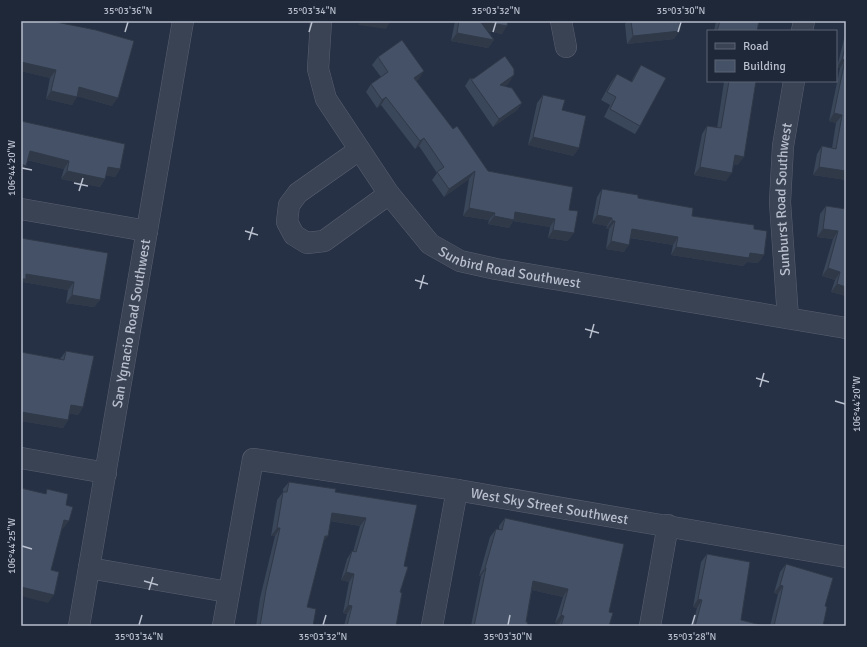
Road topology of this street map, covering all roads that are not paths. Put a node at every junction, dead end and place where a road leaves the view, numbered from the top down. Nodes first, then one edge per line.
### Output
1 (183, 21) edge
2 (321, 21) edge
3 (561, 21) edge
4 (566, 47) dead end
5 (794, 82) edge
6 (359, 150) junction
7 (389, 194) junction
8 (21, 209) edge
9 (146, 231) junction
10 (788, 318) junction
11 (846, 328) edge
12 (21, 458) edge
13 (106, 473) junction
14 (457, 490) junction
15 (668, 525) junction
16 (846, 557) edge
17 (89, 568) junction
18 (228, 592) junction
19 (79, 626) edge
20 (223, 626) edge
21 (432, 626) edge
22 (650, 626) edge

1 - 9 street, San Ygnacio Road Southwest
2 - 6 street, Sunbird Road Southwest
3 - 4 street
5 - 10 street, Sunburst Road Southwest
6 - 7 street, Sunbird Road Southwest
6 - 7 street
7 - 10 street, Sunbird Road Southwest
8 - 9 street
9 - 13 street, San Ygnacio Road Southwest
10 - 11 street, Sunbird Road Southwest
12 - 13 street
13 - 17 street, San Ygnacio Road Southwest
14 - 15 street, West Sky Street Southwest
14 - 18 street, West Sky Street Southwest
14 - 21 street
15 - 16 street, West Sky Street Southwest
15 - 22 street
17 - 18 street
17 - 19 street, San Ygnacio Road Southwest
18 - 20 street

